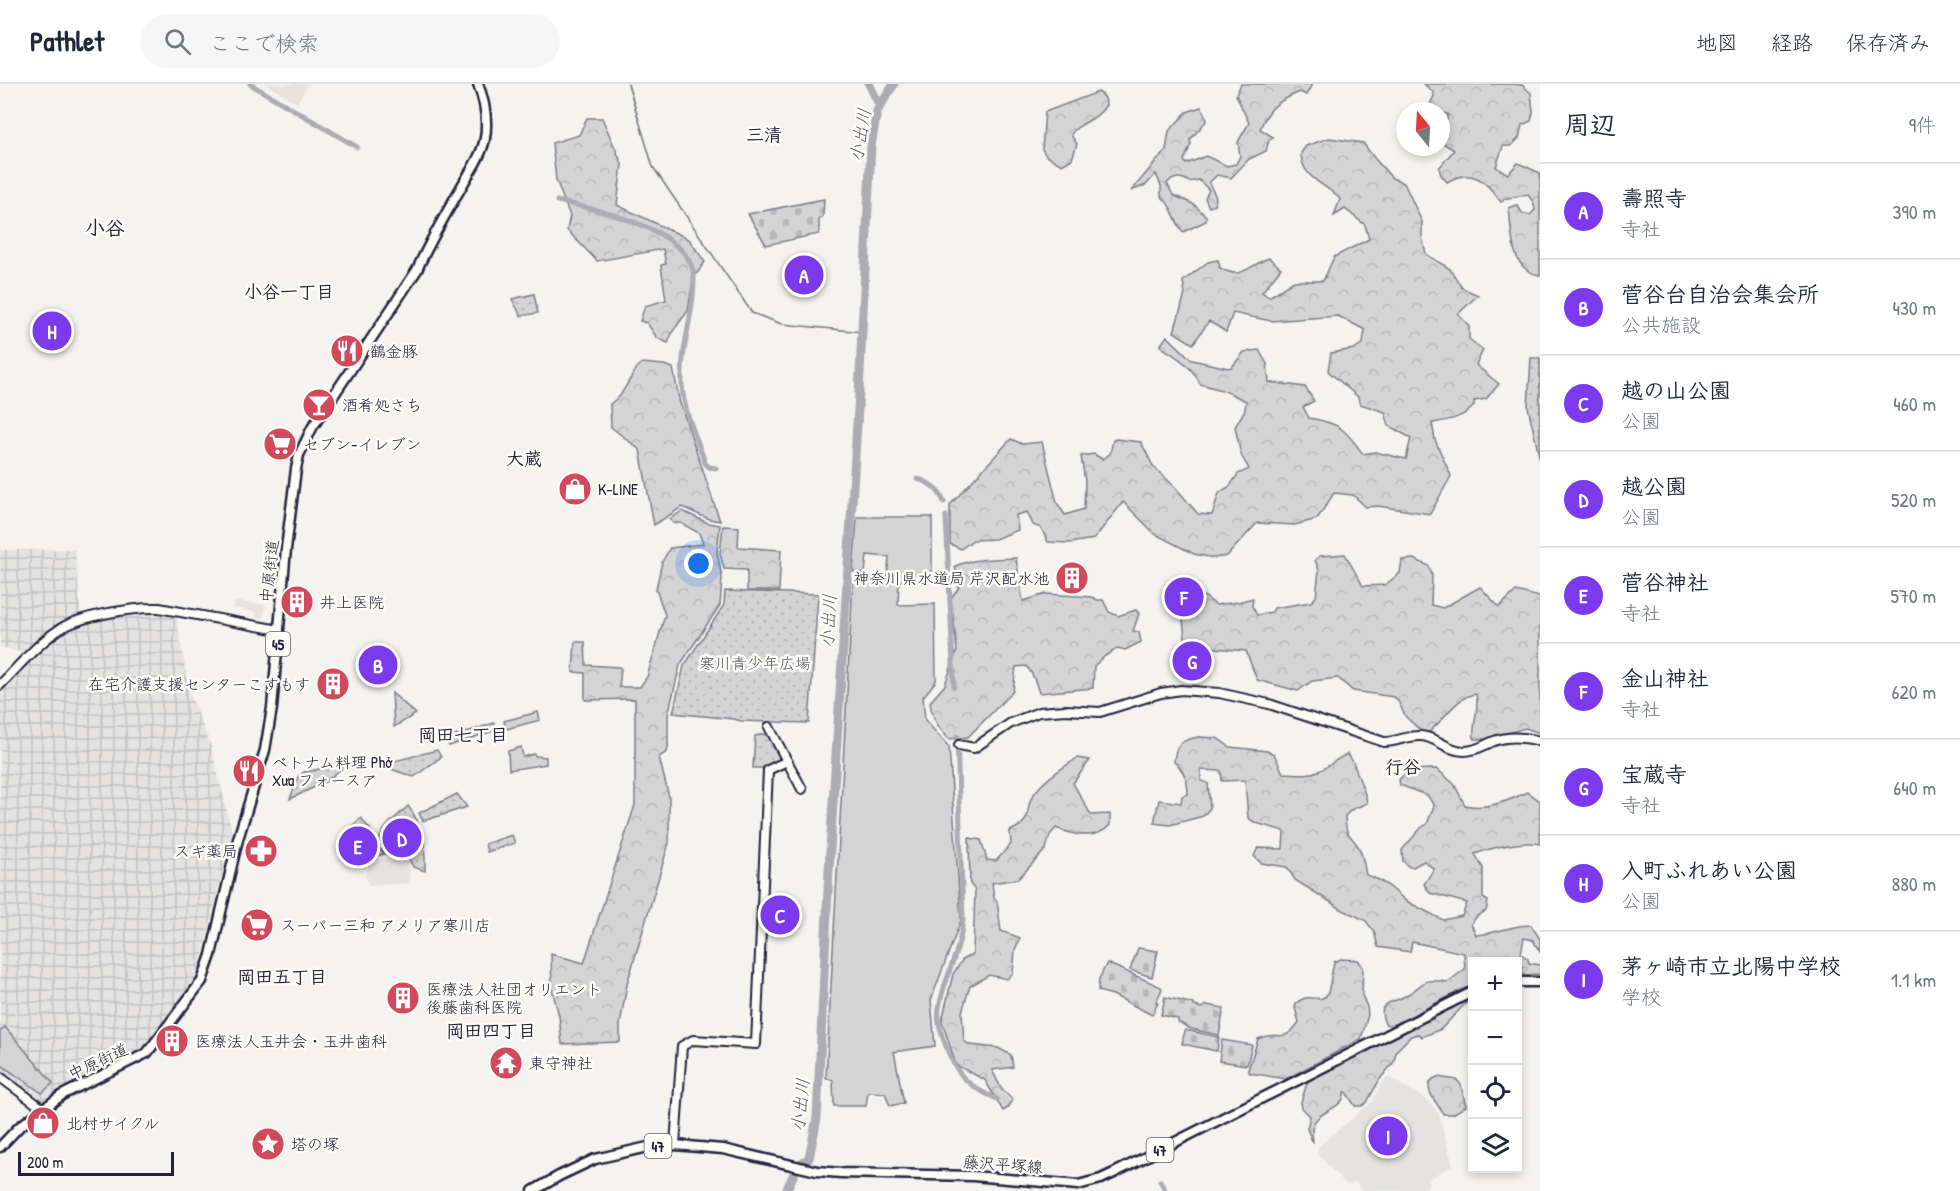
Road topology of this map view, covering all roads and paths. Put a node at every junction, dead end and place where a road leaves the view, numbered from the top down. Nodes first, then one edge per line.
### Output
1 (478, 84) edge
2 (279, 630) junction
3 (0, 685) edge
4 (769, 727) dead end
5 (1540, 741) edge
6 (958, 745) dead end
7 (787, 761) junction
8 (802, 789) dead end
9 (1522, 982) edge
10 (1540, 982) edge
11 (1468, 995) edge
12 (0, 1077) edge
13 (42, 1108) junction
14 (675, 1145) junction
15 (0, 1147) edge
16 (533, 1191) edge

1 - 2 main road, 中原街道 / 45
2 - 3 street
2 - 13 main road, 中原街道 / 45
4 - 7 street
5 - 6 street
7 - 8 street
7 - 14 street
9 - 10 main road
11 - 14 main road, 藤沢平塚線 / 47
12 - 13 street
13 - 15 main road, 中原街道 / 45
14 - 16 main road, 藤沢平塚線 / 47

